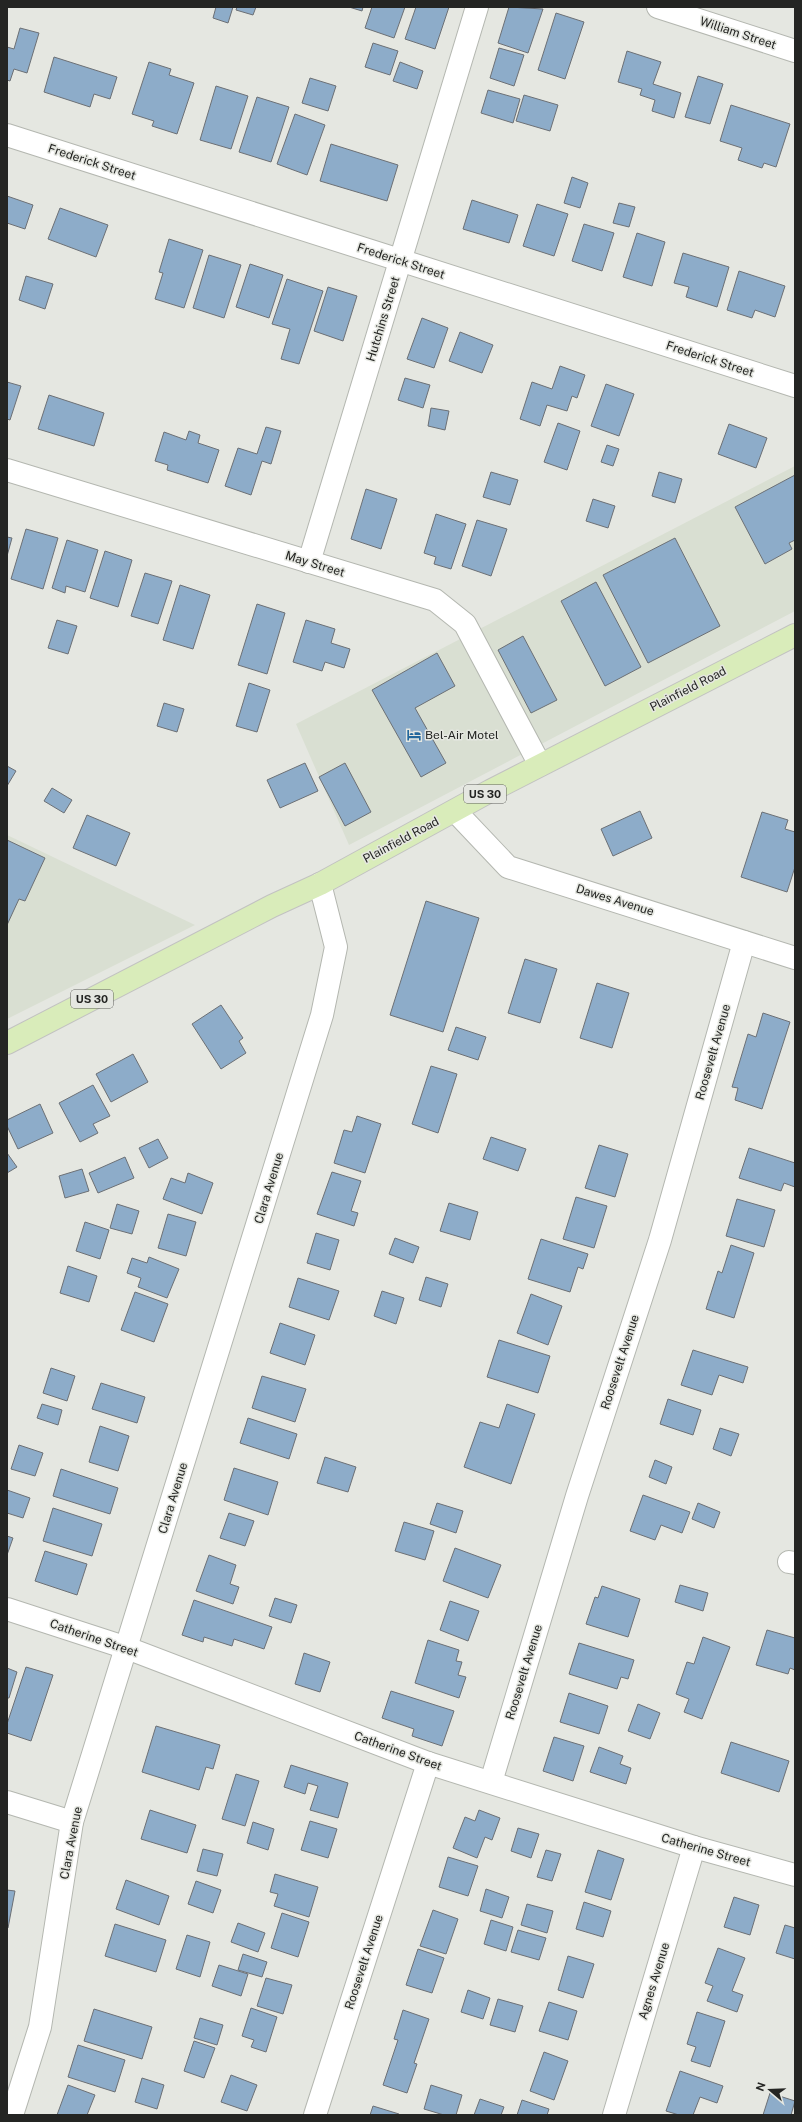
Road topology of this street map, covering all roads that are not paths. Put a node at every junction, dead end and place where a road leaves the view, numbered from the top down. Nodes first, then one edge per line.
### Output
1 (477, 7) edge
2 (658, 7) edge
3 (795, 51) edge
4 (7, 135) edge
5 (402, 261) junction
6 (795, 386) edge
7 (7, 470) edge
8 (309, 562) junction
9 (795, 635) edge
10 (540, 765) junction
11 (455, 811) junction
12 (320, 884) junction
13 (744, 942) junction
14 (795, 958) edge
15 (7, 1043) edge
16 (7, 1609) edge
17 (127, 1648) junction
18 (428, 1763) junction
19 (491, 1782) junction
20 (7, 1802) edge
21 (72, 1822) junction
22 (694, 1847) junction
23 (795, 1875) edge
24 (12, 2115) edge
25 (315, 2115) edge
26 (614, 2115) edge

1 - 5 street, Hutchins Street
2 - 3 street, William Street
4 - 5 street, Frederick Street
5 - 6 street, Frederick Street
5 - 8 street, Hutchins Street
7 - 8 street, May Street
8 - 10 street, May Street
9 - 10 main road, Plainfield Road / US 30
10 - 11 main road, Plainfield Road / US 30
11 - 12 main road, Plainfield Road / US 30
11 - 13 street, Dawes Avenue
12 - 15 main road, Plainfield Road / US 30
12 - 17 street, Clara Avenue
13 - 14 street, Dawes Avenue
13 - 19 street, Roosevelt Avenue
16 - 17 street, Catherine Street
17 - 18 street, Catherine Street
17 - 21 street, Clara Avenue
18 - 19 street, Catherine Street
18 - 25 street, Roosevelt Avenue
19 - 22 street, Catherine Street
20 - 21 street
21 - 24 street, Clara Avenue
22 - 23 street, Catherine Street
22 - 26 street, Agnes Avenue

